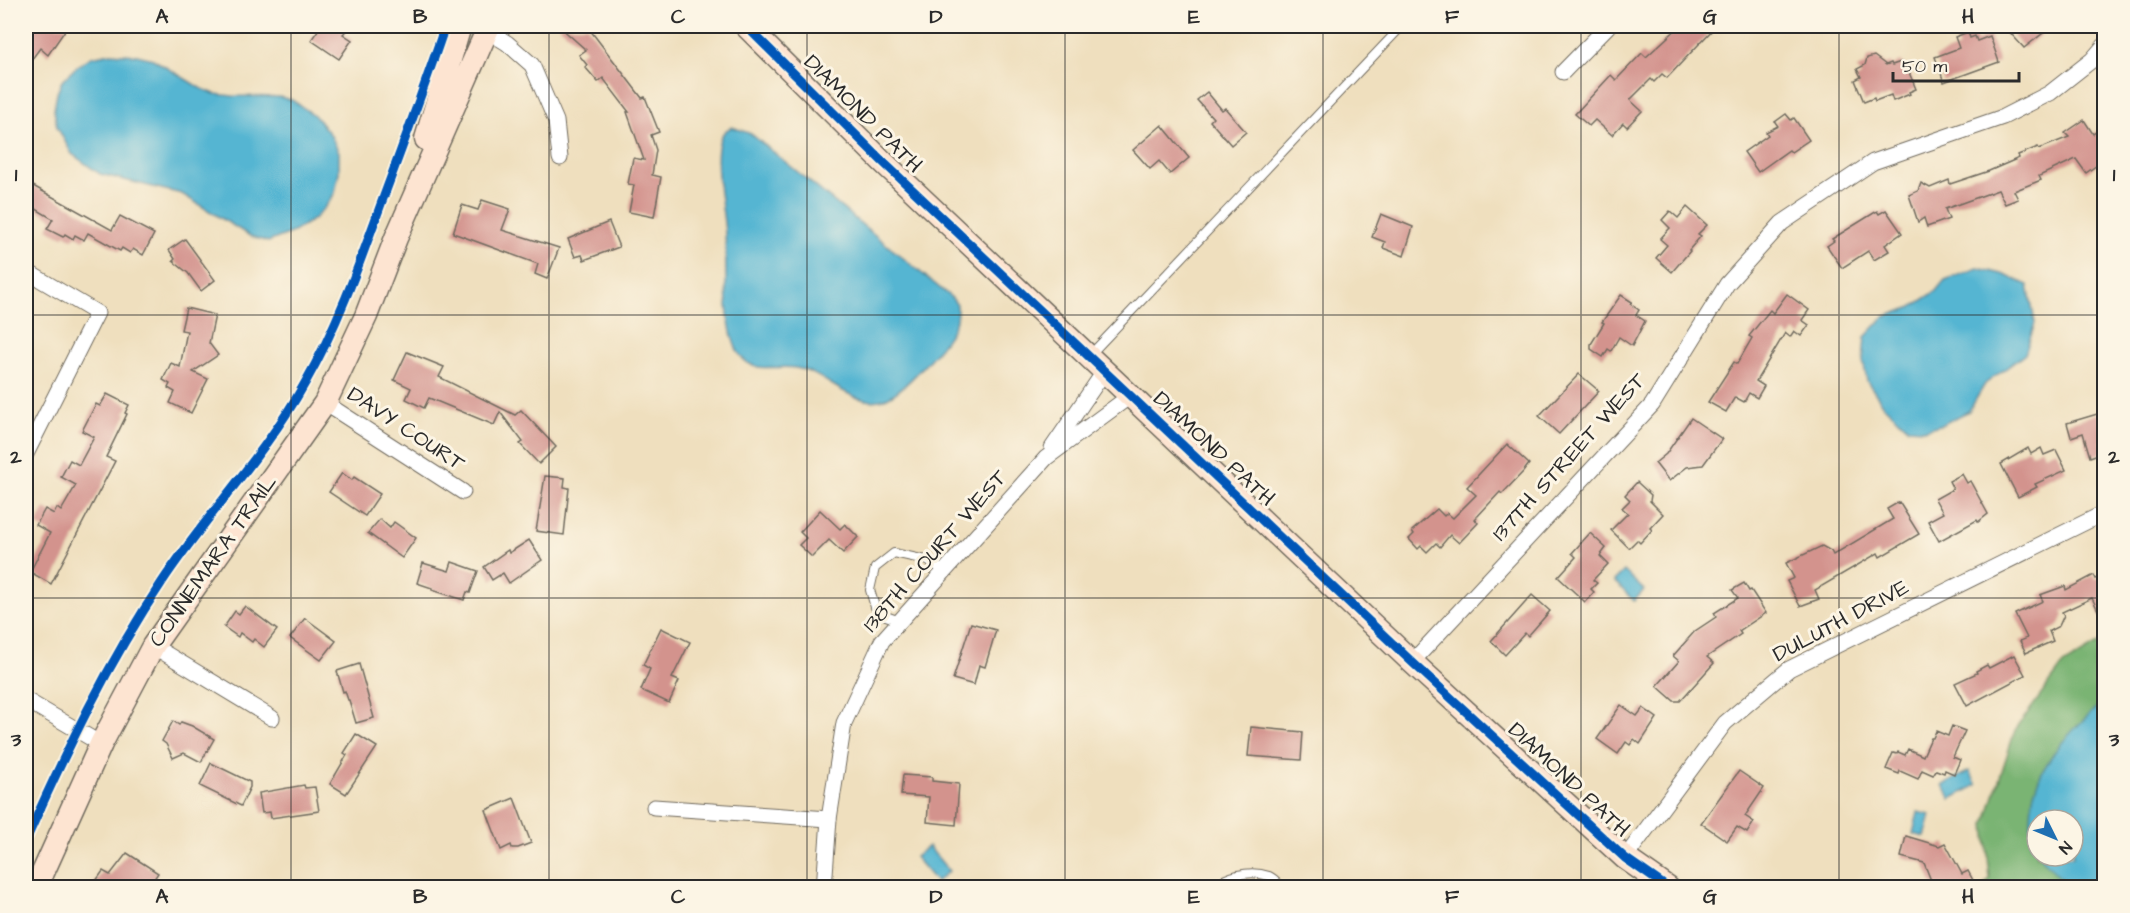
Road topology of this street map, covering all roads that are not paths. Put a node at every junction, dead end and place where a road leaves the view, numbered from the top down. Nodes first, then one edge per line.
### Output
1 (460, 26) edge
2 (728, 26) edge
3 (746, 26) edge
4 (1402, 26) edge
5 (1608, 26) edge
6 (485, 27) edge
7 (2104, 46) edge
8 (1563, 72) dead end
9 (560, 158) dead end
10 (882, 161) junction
11 (396, 238) junction
12 (26, 271) edge
13 (1096, 364) junction
14 (1130, 396) junction
15 (325, 403) junction
16 (26, 454) edge
17 (1046, 458) junction
18 (463, 492) dead end
19 (2104, 513) edge
20 (943, 570) junction
21 (900, 621) junction
22 (153, 646) junction
23 (1412, 662) junction
24 (26, 700) edge
25 (272, 718) dead end
26 (101, 744) junction
27 (654, 807) dead end
28 (829, 819) junction
29 (1625, 858) junction
30 (36, 888) edge
31 (824, 888) edge
32 (1210, 888) edge
33 (1283, 888) edge
34 (1668, 888) edge

1 - 11 street, CONNEMARA TRAIL
2 - 10 street, DIAMOND PATH
3 - 10 street, DIAMOND PATH
4 - 13 lane
5 - 8 street
6 - 9 street
6 - 11 street, CONNEMARA TRAIL
7 - 23 street, 137TH STREET WEST
10 - 13 street, DIAMOND PATH
11 - 15 street, CONNEMARA TRAIL
12 - 16 street
13 - 14 street, DIAMOND PATH
13 - 17 street, 138TH COURT WEST
14 - 17 street, 138TH COURT WEST
14 - 23 street, DIAMOND PATH
15 - 18 street, DAVY COURT
15 - 22 street, CONNEMARA TRAIL
17 - 20 street, 138TH COURT WEST
19 - 29 street, DULUTH DRIVE
20 - 21 street, 138TH COURT WEST
20 - 21 lane
21 - 28 street, 138TH COURT WEST
22 - 25 street
22 - 26 street, CONNEMARA TRAIL
23 - 29 street, DIAMOND PATH
24 - 26 street
26 - 30 street, CONNEMARA TRAIL
27 - 28 street
28 - 31 street, 138TH COURT WEST
29 - 34 street, DIAMOND PATH
32 - 33 lane

